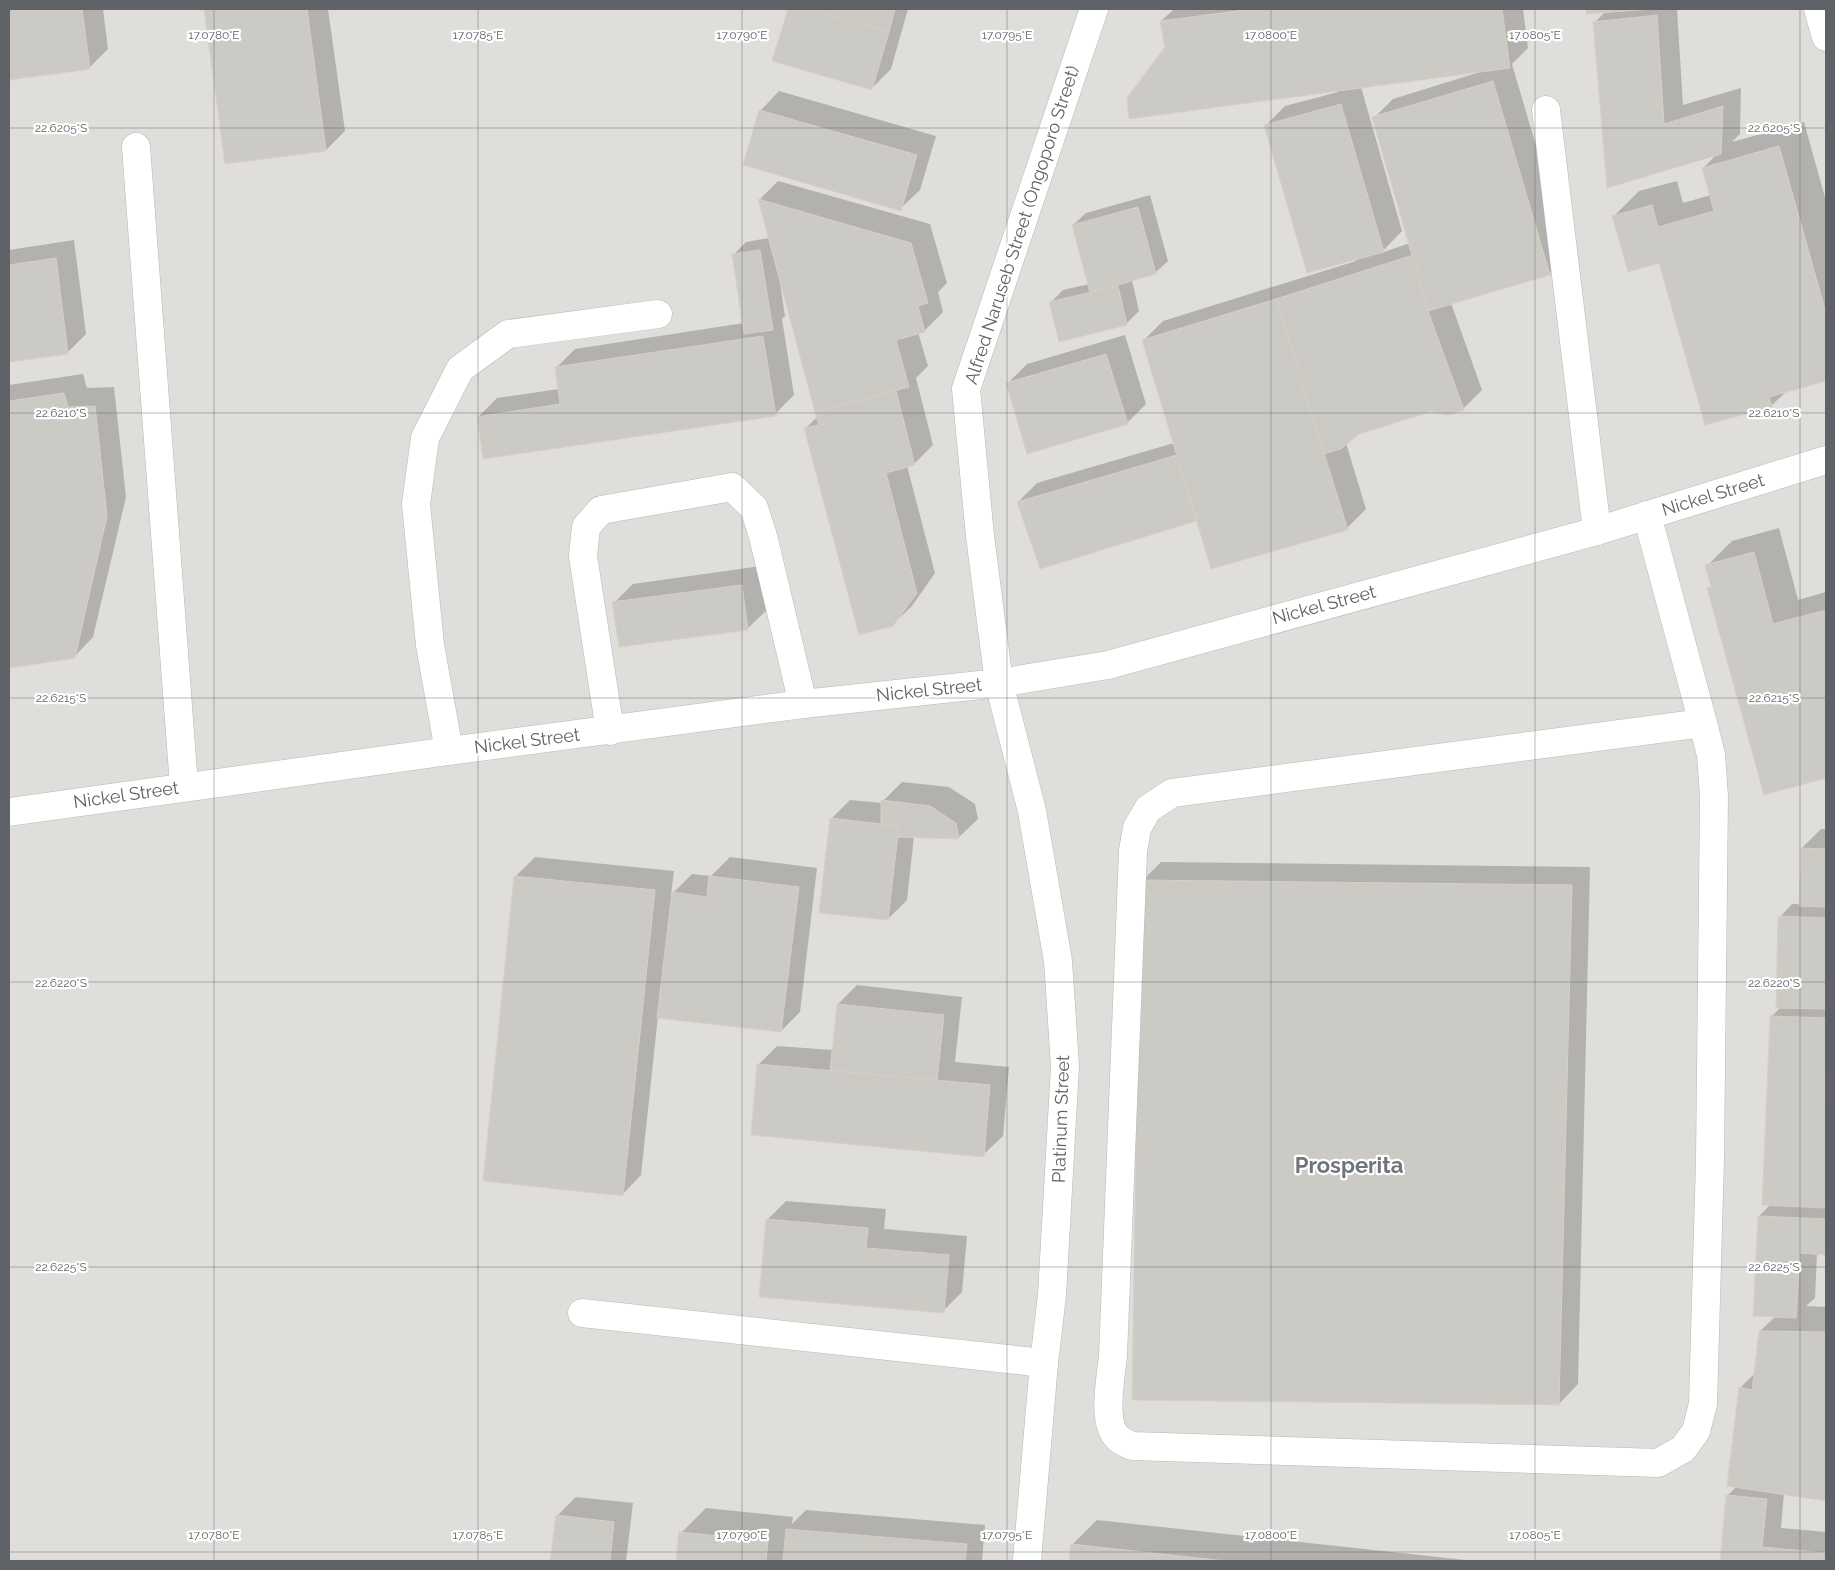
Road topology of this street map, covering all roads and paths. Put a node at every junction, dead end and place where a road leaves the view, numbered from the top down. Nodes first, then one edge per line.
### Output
1 (1094, 9) edge
2 (1818, 9) edge
3 (1826, 37) edge
4 (1546, 110) dead end
5 (136, 148) dead end
6 (658, 314) dead end
7 (1826, 460) edge
8 (1647, 515) junction
9 (1597, 531) junction
10 (999, 683) junction
11 (802, 704) junction
12 (1703, 723) junction
13 (610, 731) junction
14 (449, 750) junction
15 (184, 786) junction
16 (9, 812) edge
17 (582, 1312) dead end
18 (1044, 1363) junction
19 (1027, 1561) edge

1 - 10 street, Alfred Naruseb Street (Ongoporo Street)
2 - 3 street
4 - 9 street
5 - 15 street
6 - 14 street
7 - 8 street, Nickel Street
8 - 9 street, Nickel Street
8 - 12 street
9 - 10 street, Nickel Street
10 - 11 street, Nickel Street
10 - 18 street, Platinum Street
11 - 13 street, Nickel Street
11 - 13 street
12 - 12 street
13 - 14 street, Nickel Street
14 - 15 street, Nickel Street
15 - 16 street, Nickel Street
17 - 18 street
18 - 19 street, Platinum Street

